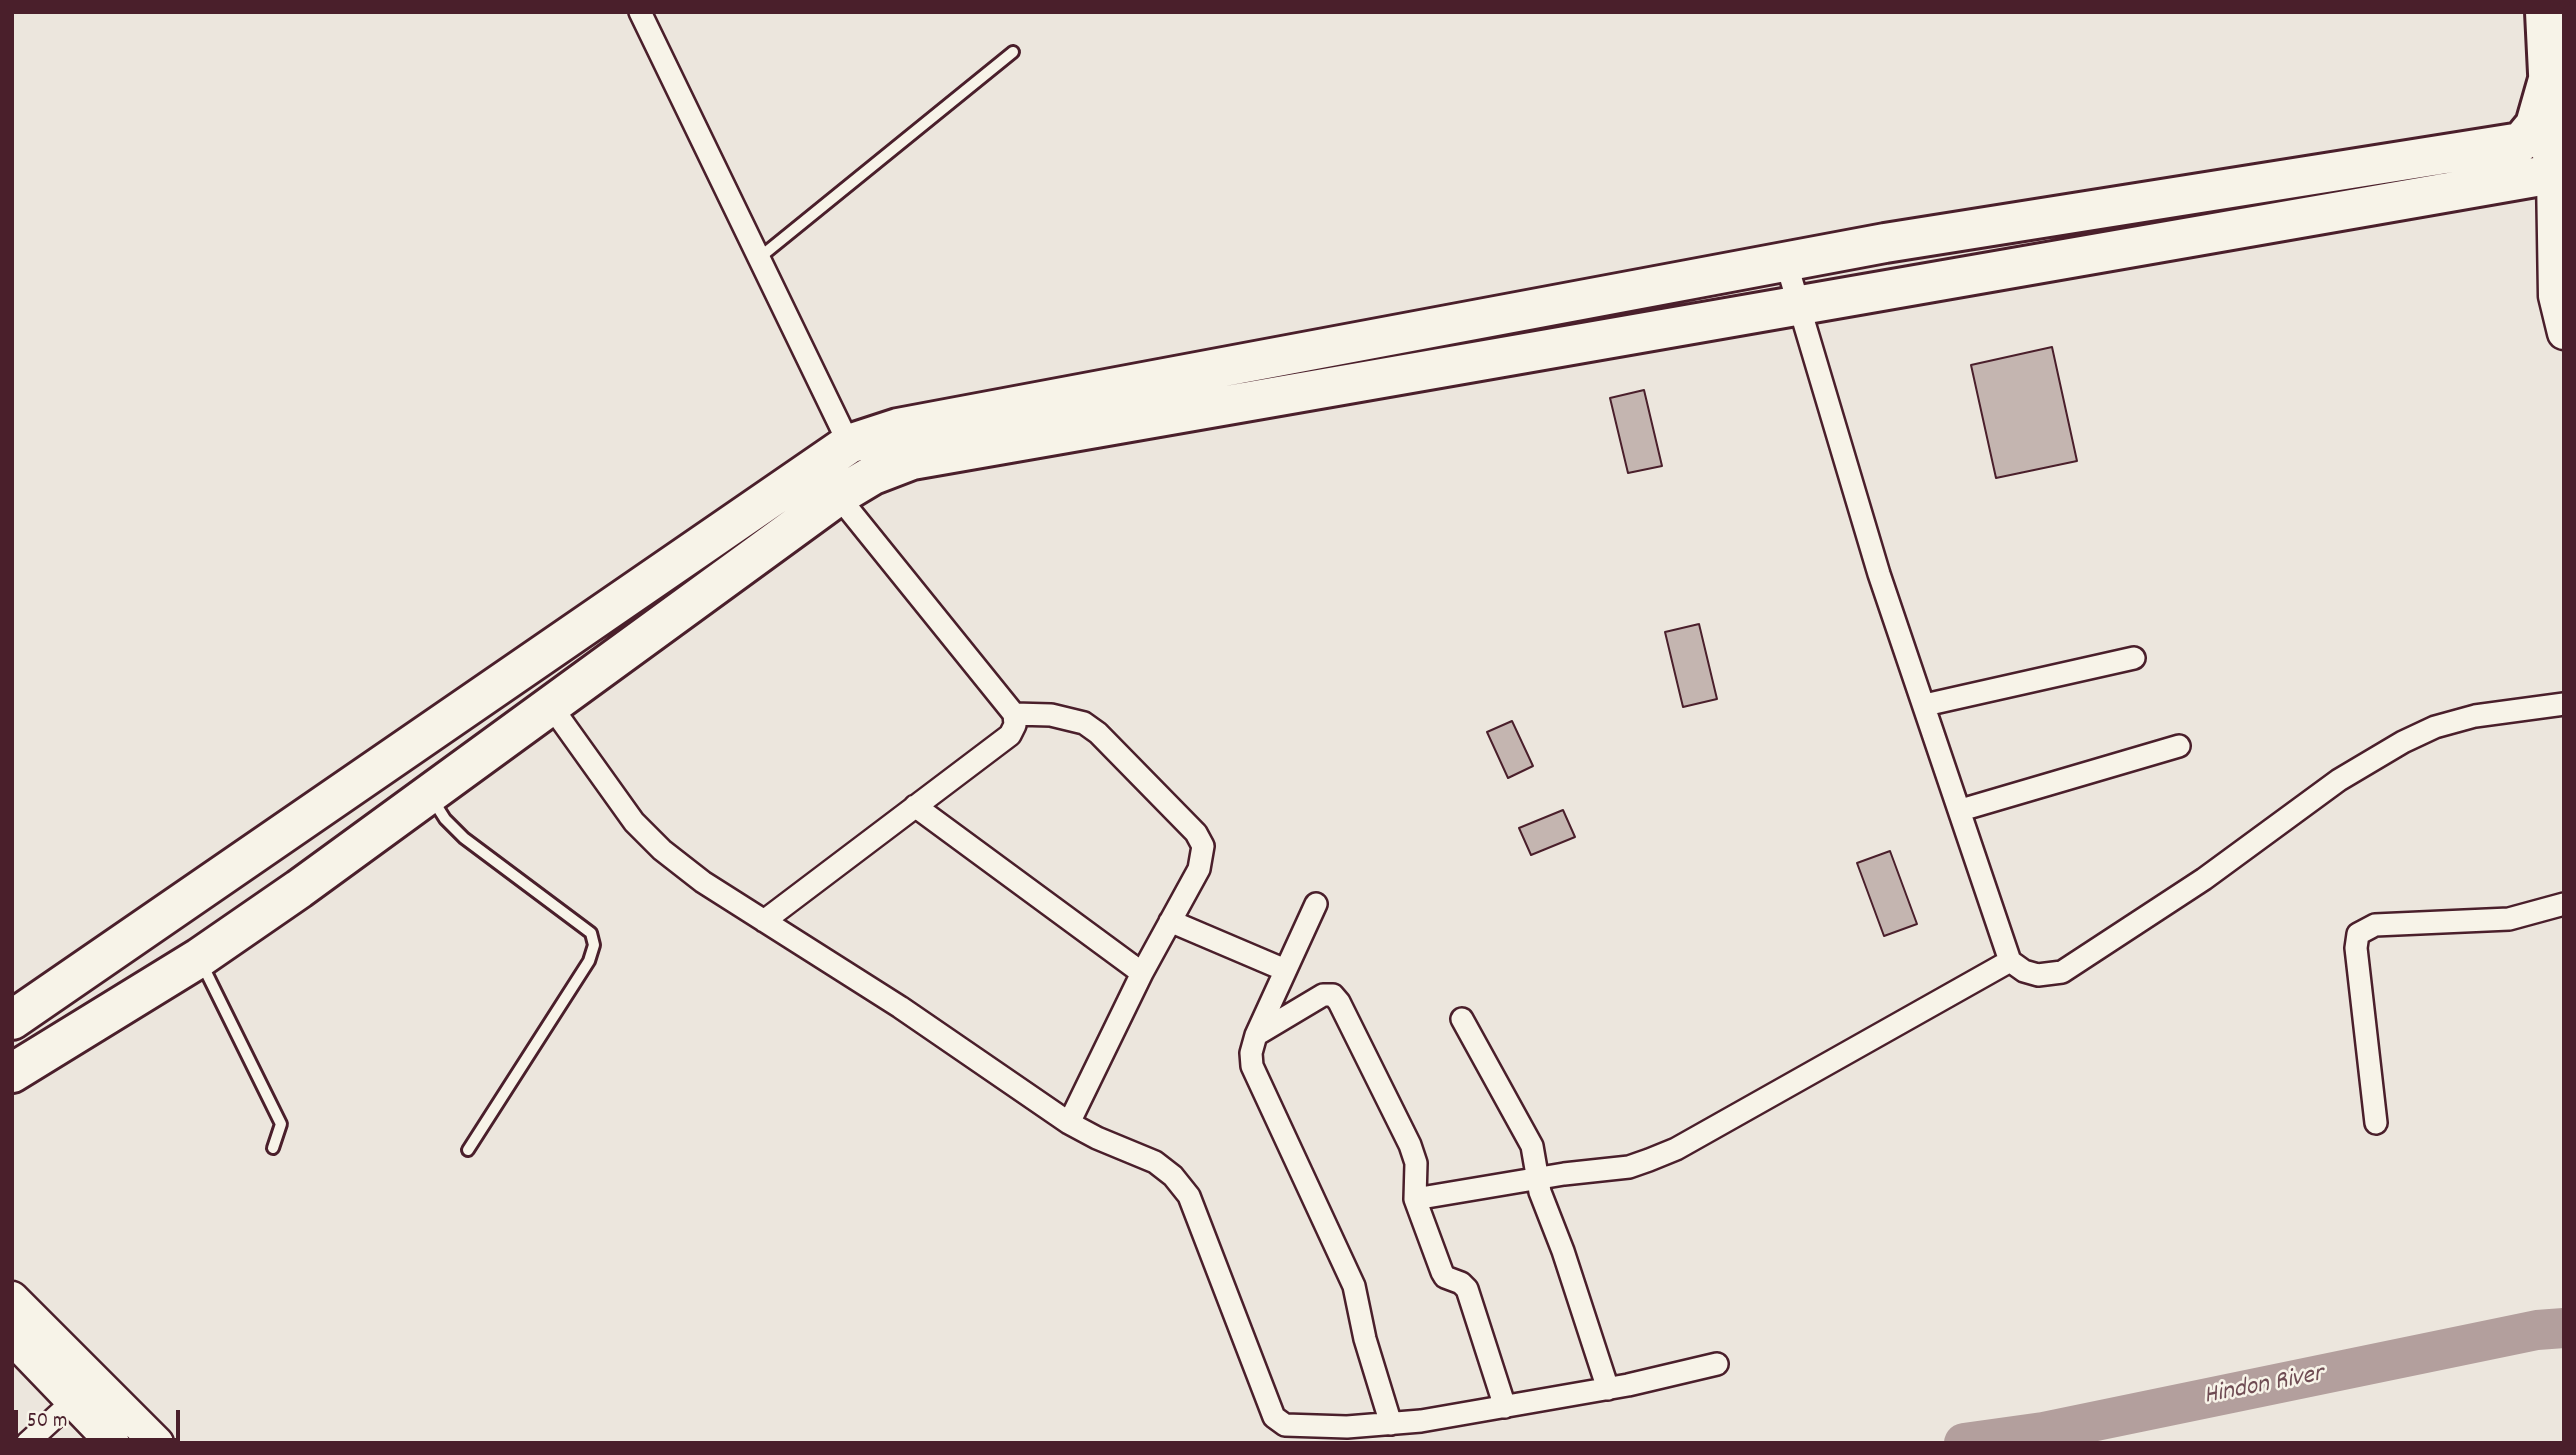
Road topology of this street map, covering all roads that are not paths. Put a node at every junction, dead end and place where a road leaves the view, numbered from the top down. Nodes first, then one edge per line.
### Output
1 (640, 12) edge
2 (2545, 12) edge
3 (1013, 52) dead end
4 (2549, 76) junction
5 (2559, 174) edge
6 (759, 258) junction
7 (1786, 262) junction
8 (1798, 303) junction
9 (2564, 333) edge
10 (849, 444) junction
11 (838, 496) junction
12 (2134, 658) dead end
13 (2564, 704) edge
14 (1925, 705) junction
15 (551, 706) junction
16 (1014, 714) junction
17 (2179, 746) dead end
18 (430, 794) junction
19 (915, 806) junction
20 (1961, 810) junction
21 (1316, 904) dead end
22 (2564, 904) edge
23 (764, 921) junction
24 (1170, 921) junction
25 (199, 958) junction
26 (2010, 961) junction
27 (1285, 970) junction
28 (1142, 972) junction
29 (1462, 1018) dead end
30 (12, 1020) edge
31 (1256, 1035) junction
32 (12, 1073) edge
33 (1069, 1123) junction
34 (2376, 1123) dead end
35 (273, 1148) dead end
36 (468, 1150) dead end
37 (1538, 1178) junction
38 (1415, 1199) junction
39 (12, 1298) edge
40 (12, 1338) edge
41 (1717, 1364) dead end
42 (1608, 1389) junction
43 (74, 1401) junction
44 (1506, 1407) junction
45 (1391, 1424) junction
46 (27, 1443) edge
47 (113, 1443) edge
48 (157, 1443) edge

1 - 6 street
2 - 4 highway
3 - 6 lane
4 - 5 highway
4 - 7 highway
5 - 8 highway
5 - 9 street
6 - 10 street
7 - 8 street
7 - 10 highway
8 - 11 highway
8 - 14 street
10 - 30 highway
11 - 15 highway
11 - 16 street
12 - 14 street
13 - 26 street
14 - 20 street
15 - 18 highway
15 - 23 street
16 - 19 street
16 - 24 street
17 - 20 street
18 - 25 highway
18 - 36 lane
19 - 23 street
19 - 28 street
20 - 26 street
21 - 27 street
22 - 34 street
23 - 33 street
24 - 27 street
24 - 28 street
25 - 32 highway
25 - 35 lane
26 - 37 street
27 - 31 street
28 - 33 street
29 - 37 street
31 - 38 street
31 - 45 street
33 - 45 street
37 - 38 street
37 - 42 street
38 - 44 street
39 - 48 street
40 - 43 street
41 - 42 street
42 - 44 street
43 - 46 street
43 - 47 street
44 - 45 street

